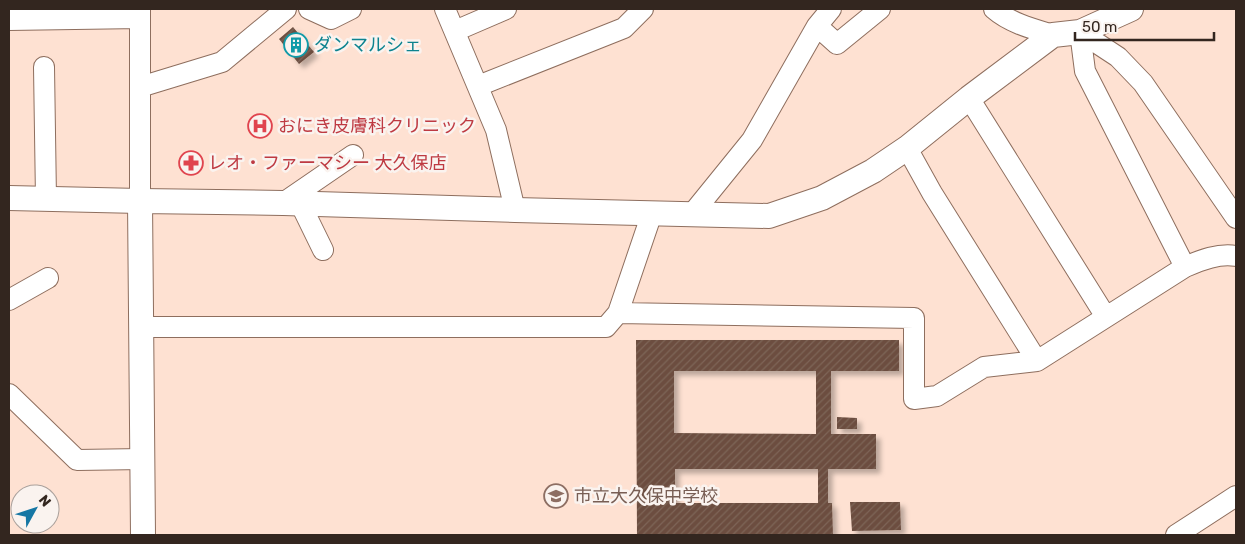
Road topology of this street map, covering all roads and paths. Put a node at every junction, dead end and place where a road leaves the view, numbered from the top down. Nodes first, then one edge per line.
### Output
1 (286, 9) edge
2 (309, 9) edge
3 (351, 9) edge
4 (445, 9) edge
5 (506, 9) edge
6 (642, 9) edge
7 (831, 9) edge
8 (880, 9) edge
9 (994, 9) edge
10 (1131, 9) edge
11 (140, 13) edge
12 (9, 20) edge
13 (818, 26) junction
14 (455, 31) junction
15 (1080, 32) junction
16 (1053, 35) junction
17 (44, 67) dead end
18 (478, 86) junction
19 (140, 87) junction
20 (969, 98) junction
21 (907, 148) junction
22 (353, 155) dead end
23 (9, 198) edge
24 (46, 199) junction
25 (140, 201) junction
26 (291, 203) junction
27 (515, 210) junction
28 (652, 213) junction
29 (692, 214) junction
30 (1236, 218) edge
31 (323, 250) dead end
32 (1236, 256) edge
33 (1185, 266) junction
34 (48, 278) dead end
35 (9, 300) edge
36 (618, 313) junction
37 (1106, 317) junction
38 (142, 327) junction
39 (1037, 361) junction
40 (9, 394) edge
41 (143, 459) junction
42 (1236, 496) edge
43 (143, 535) edge
44 (1176, 535) edge

1 - 19 street
2 - 3 street
4 - 14 street
5 - 14 street
6 - 18 street
7 - 13 street
8 - 13 street
9 - 16 street
10 - 15 street
11 - 12 street
11 - 19 street
13 - 29 street
14 - 18 street
15 - 16 street
15 - 30 street
15 - 33 street
16 - 20 street
17 - 24 street
18 - 27 street
19 - 25 street
20 - 21 street
20 - 37 street
21 - 29 street
21 - 39 street
22 - 26 street
23 - 24 street
24 - 25 street
25 - 26 street
25 - 38 street
26 - 27 street
26 - 31 street
27 - 28 street
28 - 29 street
28 - 36 street
32 - 33 street
33 - 37 street
34 - 35 street
36 - 38 street
36 - 39 street
37 - 39 street
38 - 41 street
40 - 41 street
41 - 43 street
42 - 44 street

